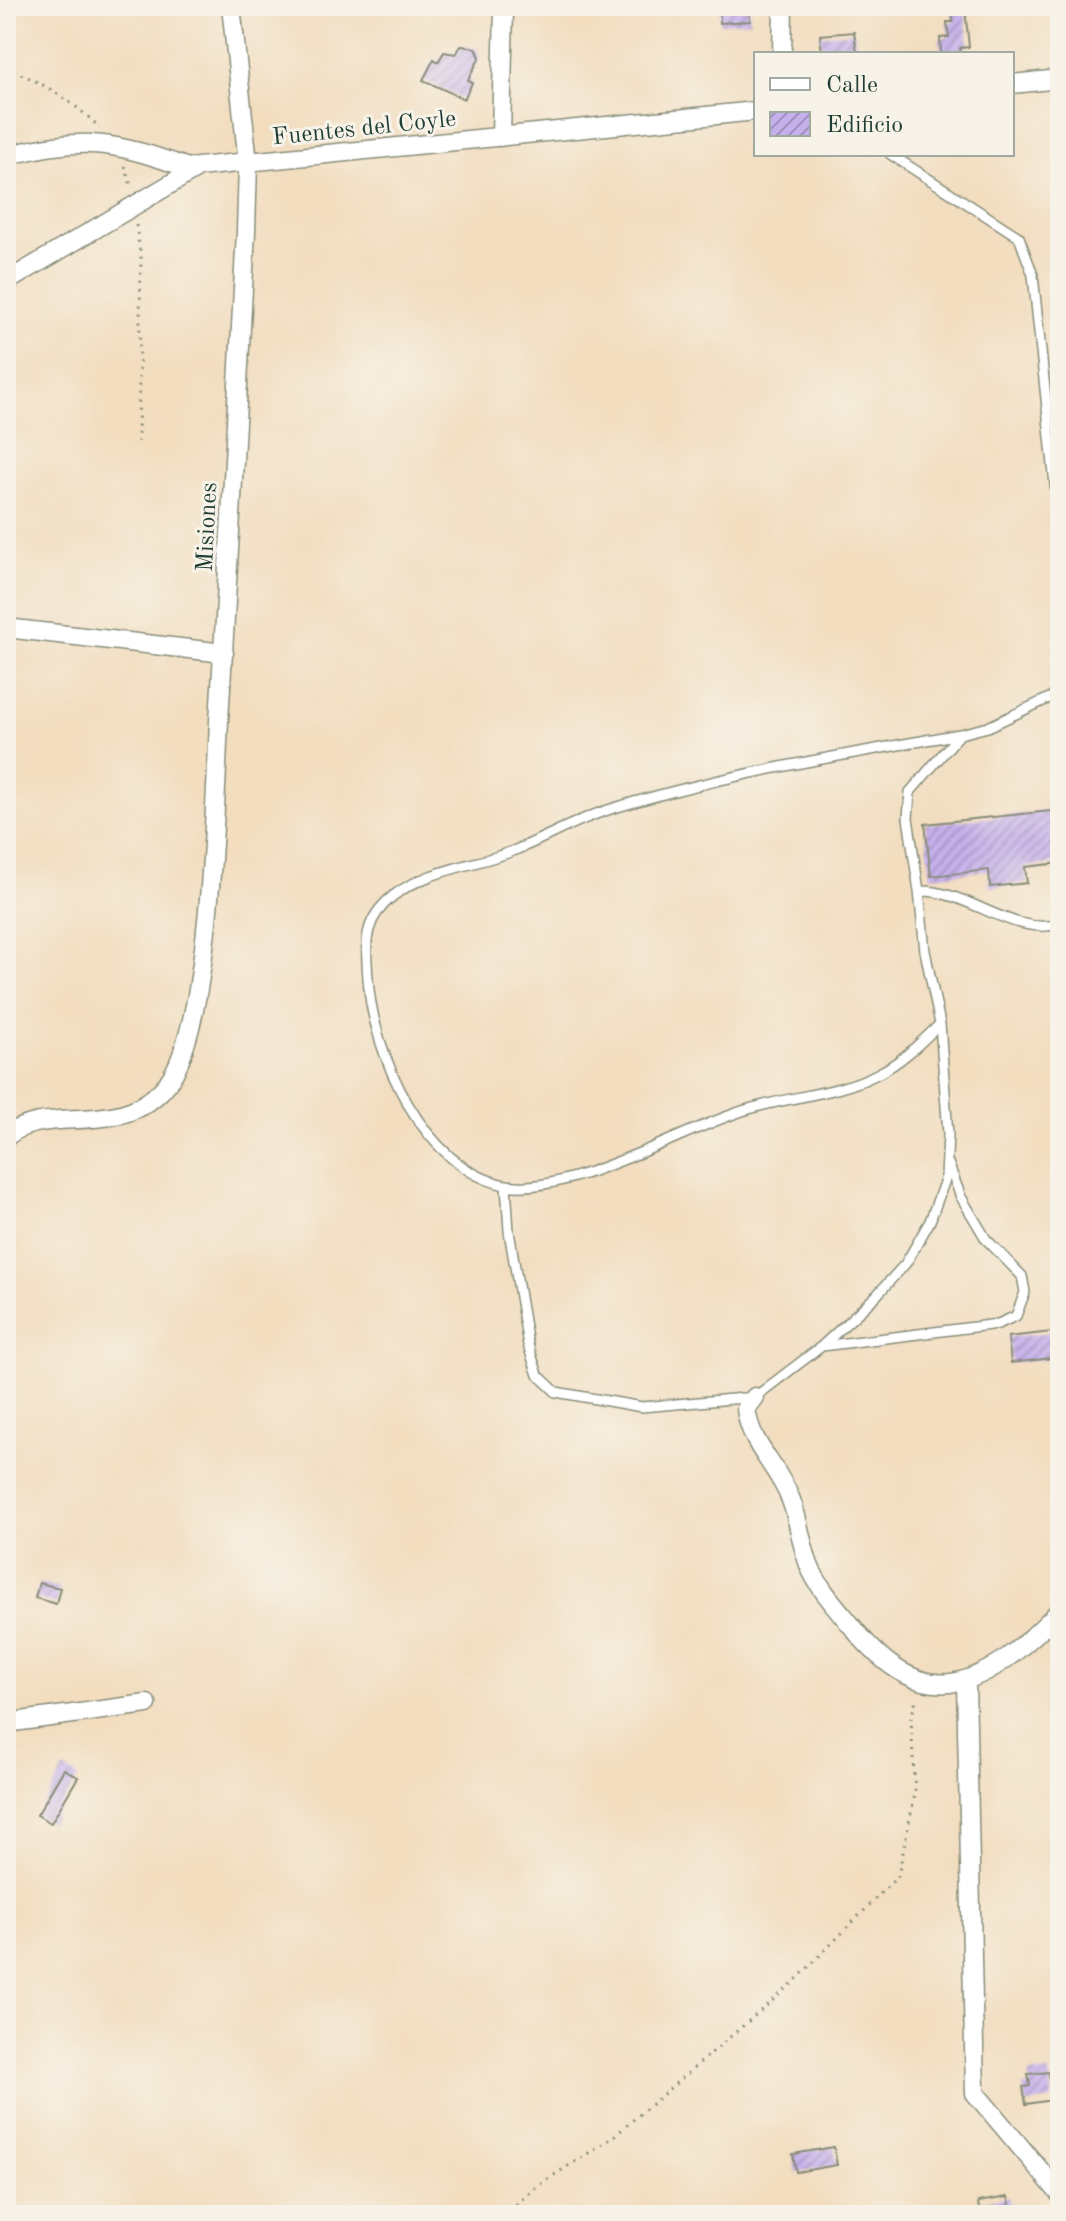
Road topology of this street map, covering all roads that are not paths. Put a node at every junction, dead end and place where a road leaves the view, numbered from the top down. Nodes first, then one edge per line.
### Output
1 (231, 6) edge
2 (504, 6) edge
3 (783, 6) edge
4 (782, 52) edge
5 (1060, 79) edge
6 (1014, 84) edge
7 (754, 111) edge
8 (501, 137) junction
9 (6, 156) edge
10 (893, 156) edge
11 (248, 163) junction
12 (199, 167) junction
13 (6, 282) edge
14 (1060, 532) edge
15 (6, 628) edge
16 (224, 653) junction
17 (1060, 693) edge
18 (960, 734) junction
19 (919, 891) junction
20 (1060, 924) edge
21 (940, 1024) junction
22 (6, 1137) edge
23 (947, 1160) junction
24 (506, 1185) junction
25 (822, 1346) junction
26 (755, 1397) junction
27 (1060, 1610) edge
28 (966, 1682) junction
29 (147, 1704) dead end
30 (6, 1723) edge
31 (1060, 2194) edge

1 - 11 street, Misiones
2 - 8 street
3 - 4 street
5 - 6 street
7 - 8 street, Fuentes del Coyle
8 - 11 street, Fuentes del Coyle
9 - 12 street
10 - 14 lane
11 - 12 street, Fuentes del Coyle
11 - 16 street, Misiones
12 - 13 street, Fuentes del Coyle
15 - 16 street
16 - 22 street, Misiones
17 - 18 lane
18 - 19 lane
18 - 24 lane
19 - 20 lane
19 - 21 lane
21 - 23 lane
21 - 24 lane
23 - 25 lane
23 - 25 lane
24 - 26 lane
25 - 26 lane
26 - 28 street
27 - 28 street
28 - 31 street
29 - 30 street

